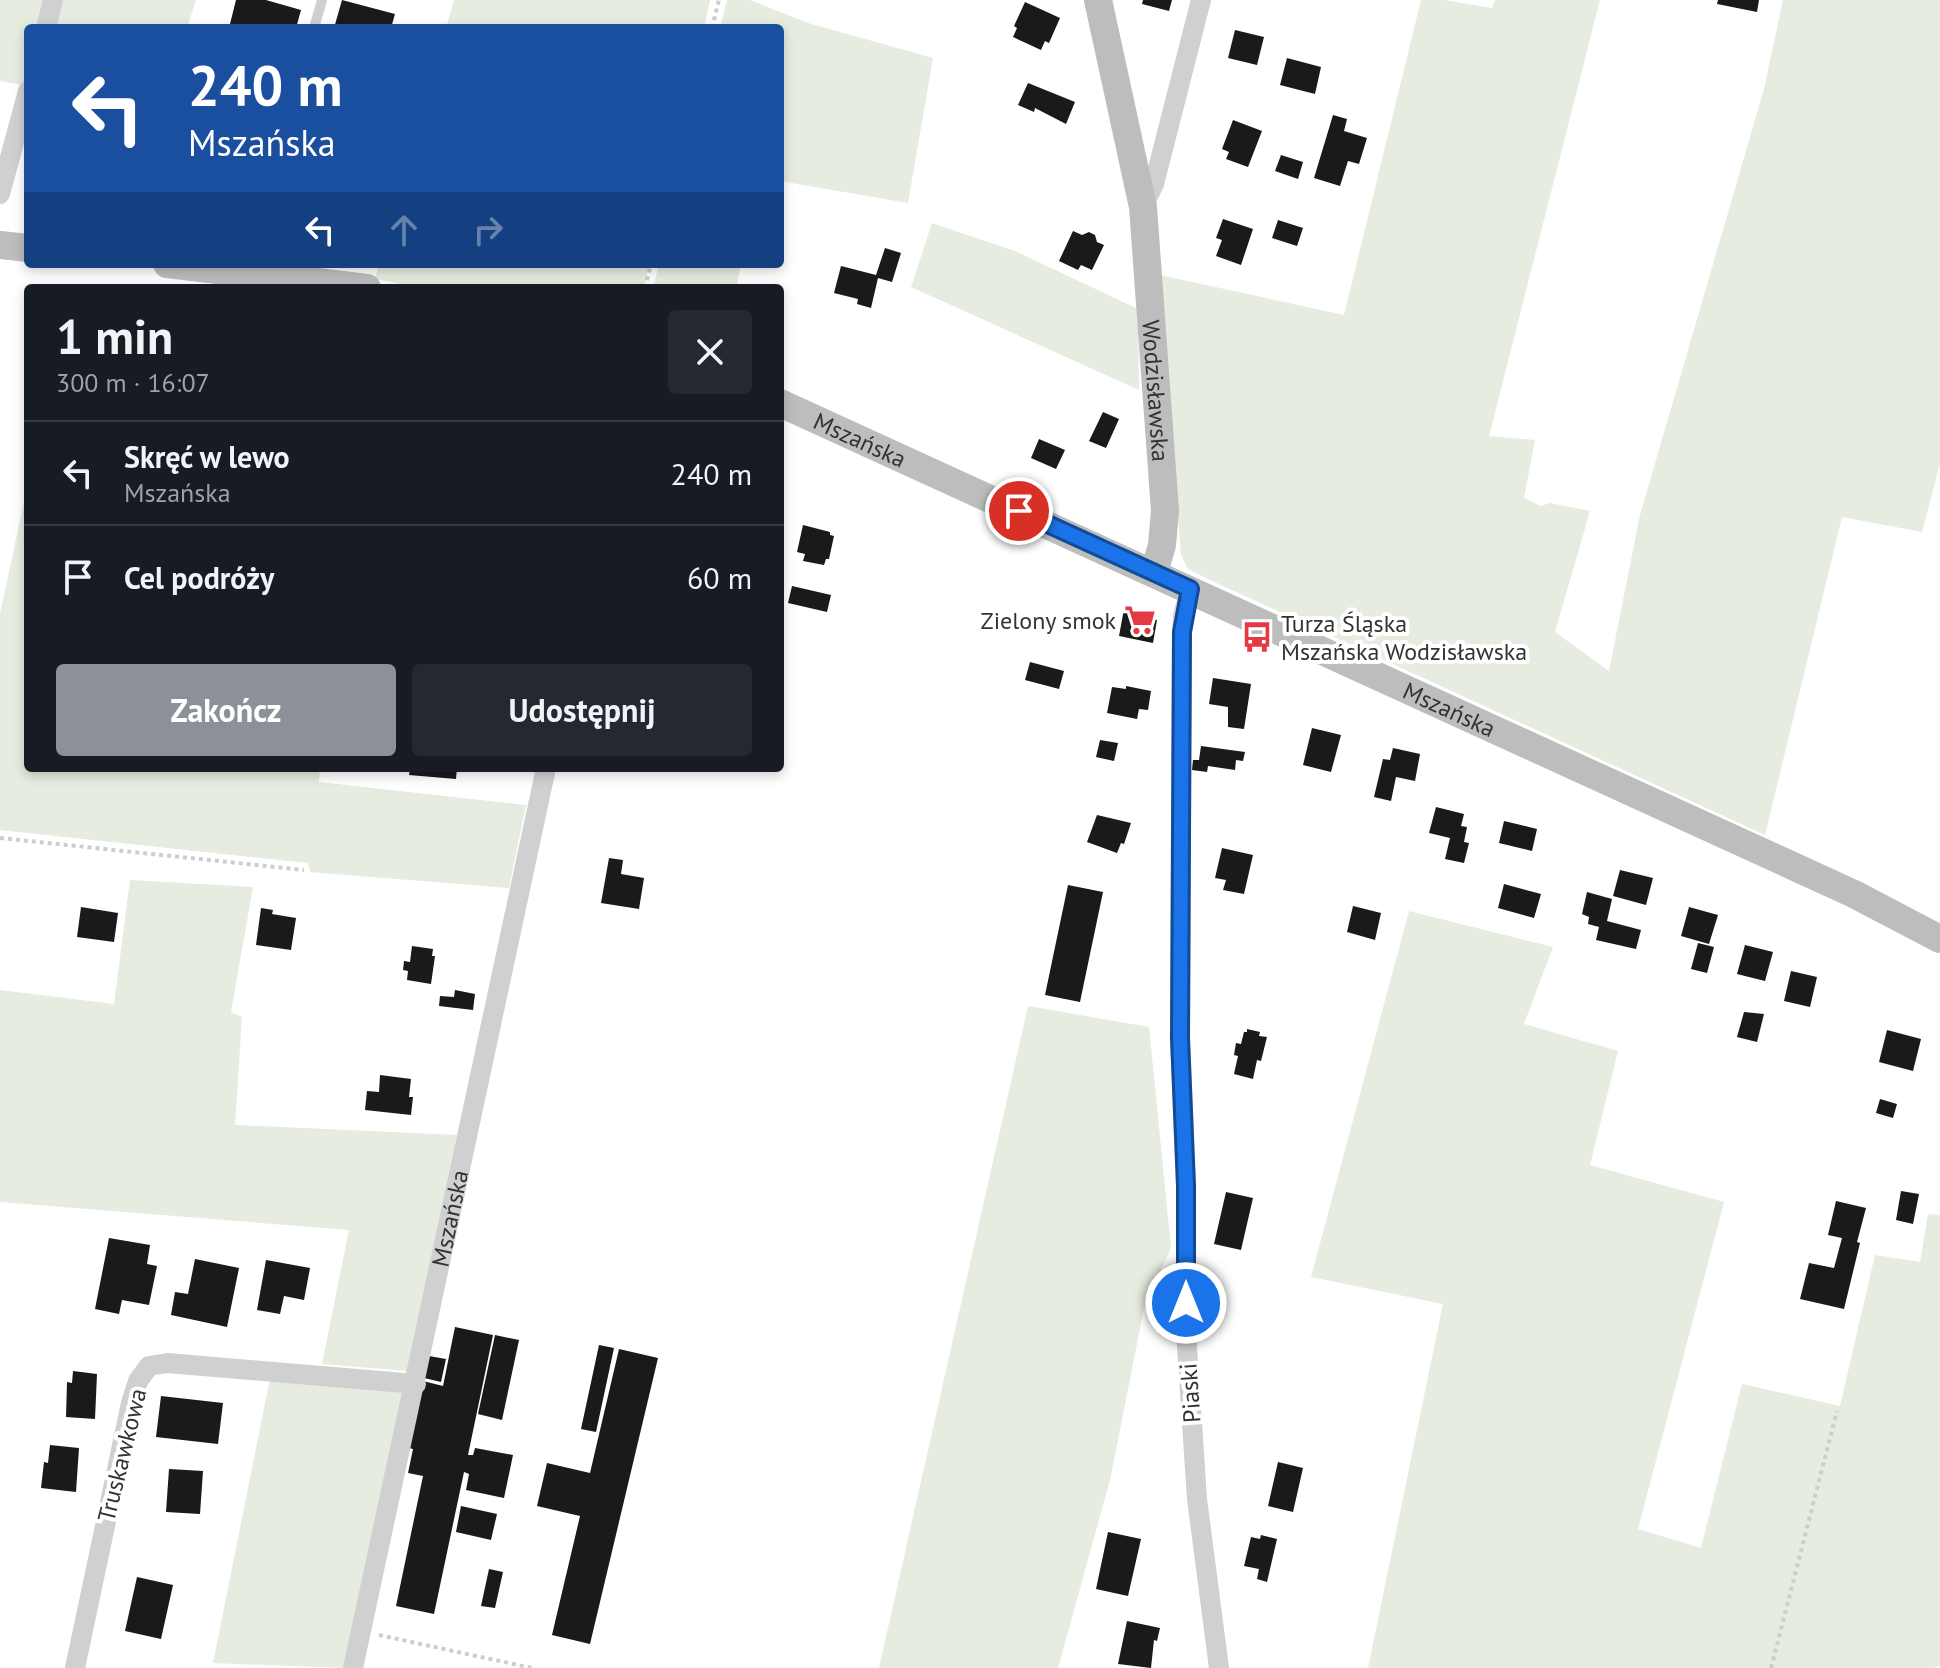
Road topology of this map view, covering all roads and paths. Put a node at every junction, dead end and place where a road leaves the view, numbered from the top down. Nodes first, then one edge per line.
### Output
1 (53, 0) edge
2 (322, 0) edge
3 (719, 0) edge
4 (1098, 0) edge
5 (1201, 0) edge
6 (47, 24) edge
7 (315, 24) edge
8 (713, 24) edge
9 (24, 106) edge
10 (0, 194) edge
11 (1143, 207) junction
12 (0, 245) edge
13 (24, 248) edge
14 (246, 268) edge
15 (343, 284) edge
16 (784, 405) edge
17 (1154, 573) junction
18 (1190, 589) junction
19 (545, 772) edge
20 (0, 838) edge
21 (304, 870) dead end
22 (1940, 939) edge
23 (416, 1384) junction
24 (1837, 1411) dead end
25 (361, 1632) junction
26 (75, 1668) edge
27 (353, 1668) edge
28 (532, 1668) edge
29 (1219, 1668) edge
30 (1771, 1668) edge

1 - 6 street
2 - 7 lane
3 - 8 path
4 - 11 street, Wodzisławska
5 - 11 street, Wodzisławska
9 - 10 street
11 - 17 street, Wodzisławska
12 - 13 street
14 - 15 street
16 - 17 street, Mszańska
17 - 18 street, Mszańska
18 - 22 street, Mszańska
18 - 29 street, Piaski
19 - 23 street, Mszańska
20 - 21 path
23 - 25 street, Mszańska
23 - 26 street, Truskawkowa
24 - 30 path
25 - 27 street, Mszańska
25 - 28 path

